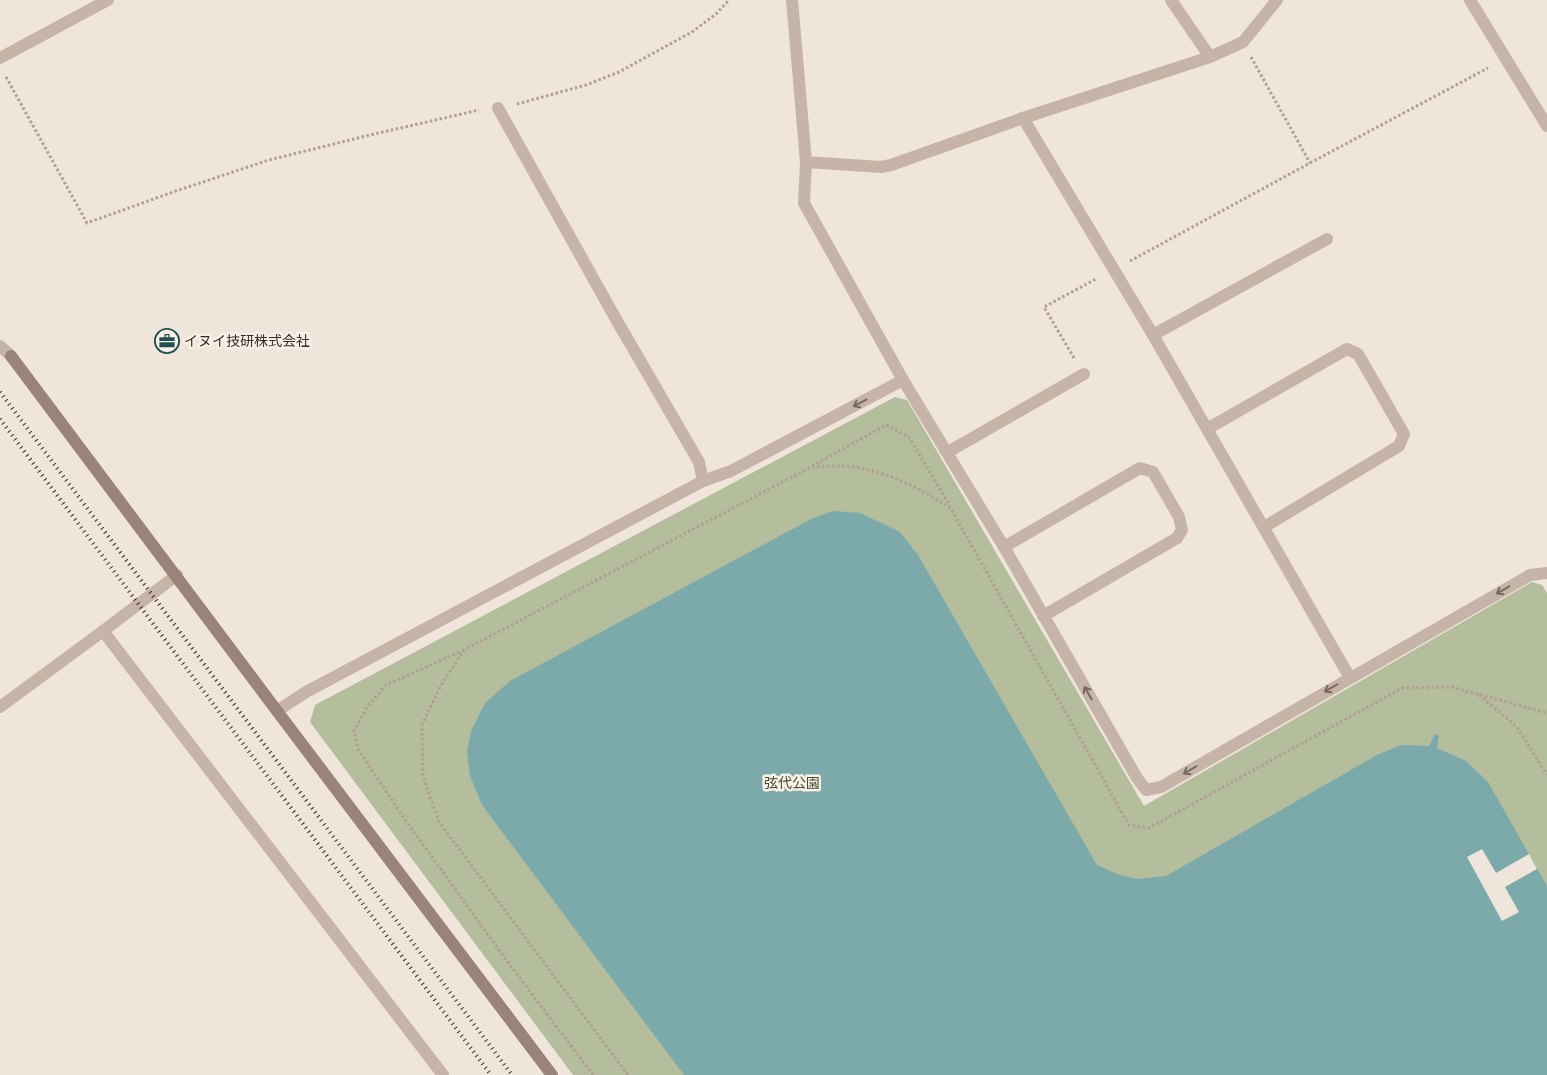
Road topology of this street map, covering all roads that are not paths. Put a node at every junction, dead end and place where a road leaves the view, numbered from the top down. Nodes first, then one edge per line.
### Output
1 (108, 0) edge
2 (792, 0) edge
3 (1171, 0) edge
4 (1277, 0) edge
5 (1470, 0) edge
6 (1210, 57) junction
7 (0, 58) edge
8 (498, 108) road end
9 (1023, 118) junction
10 (1547, 126) edge
11 (806, 162) junction
12 (1327, 239) dead end
13 (1153, 335) junction
14 (0, 346) edge
15 (1084, 374) road end
16 (903, 380) junction
17 (1207, 429) junction
18 (948, 452) junction
19 (703, 481) junction
20 (1264, 527) junction
21 (1004, 547) junction
22 (1547, 572) edge
23 (176, 575) junction
24 (1043, 616) junction
25 (104, 631) junction
26 (1350, 678) junction
27 (0, 707) edge
28 (277, 712) junction
29 (443, 1075) edge
30 (552, 1075) edge

1 - 7 street
2 - 11 street
3 - 6 street
4 - 6 street
5 - 10 street
6 - 9 street
8 - 19 street
9 - 11 street
9 - 13 street
11 - 16 street
12 - 13 street
13 - 17 street
14 - 23 street
15 - 18 street
16 - 18 street
16 -> 19 street
17 - 20 street
17 - 20 street
18 - 21 street
19 - 28 street
20 - 26 street
21 - 24 street
21 - 24 street
22 -> 26 street
23 - 25 street
23 - 28 street
26 -> 24 street
25 - 27 street
25 - 29 street
28 - 30 street

